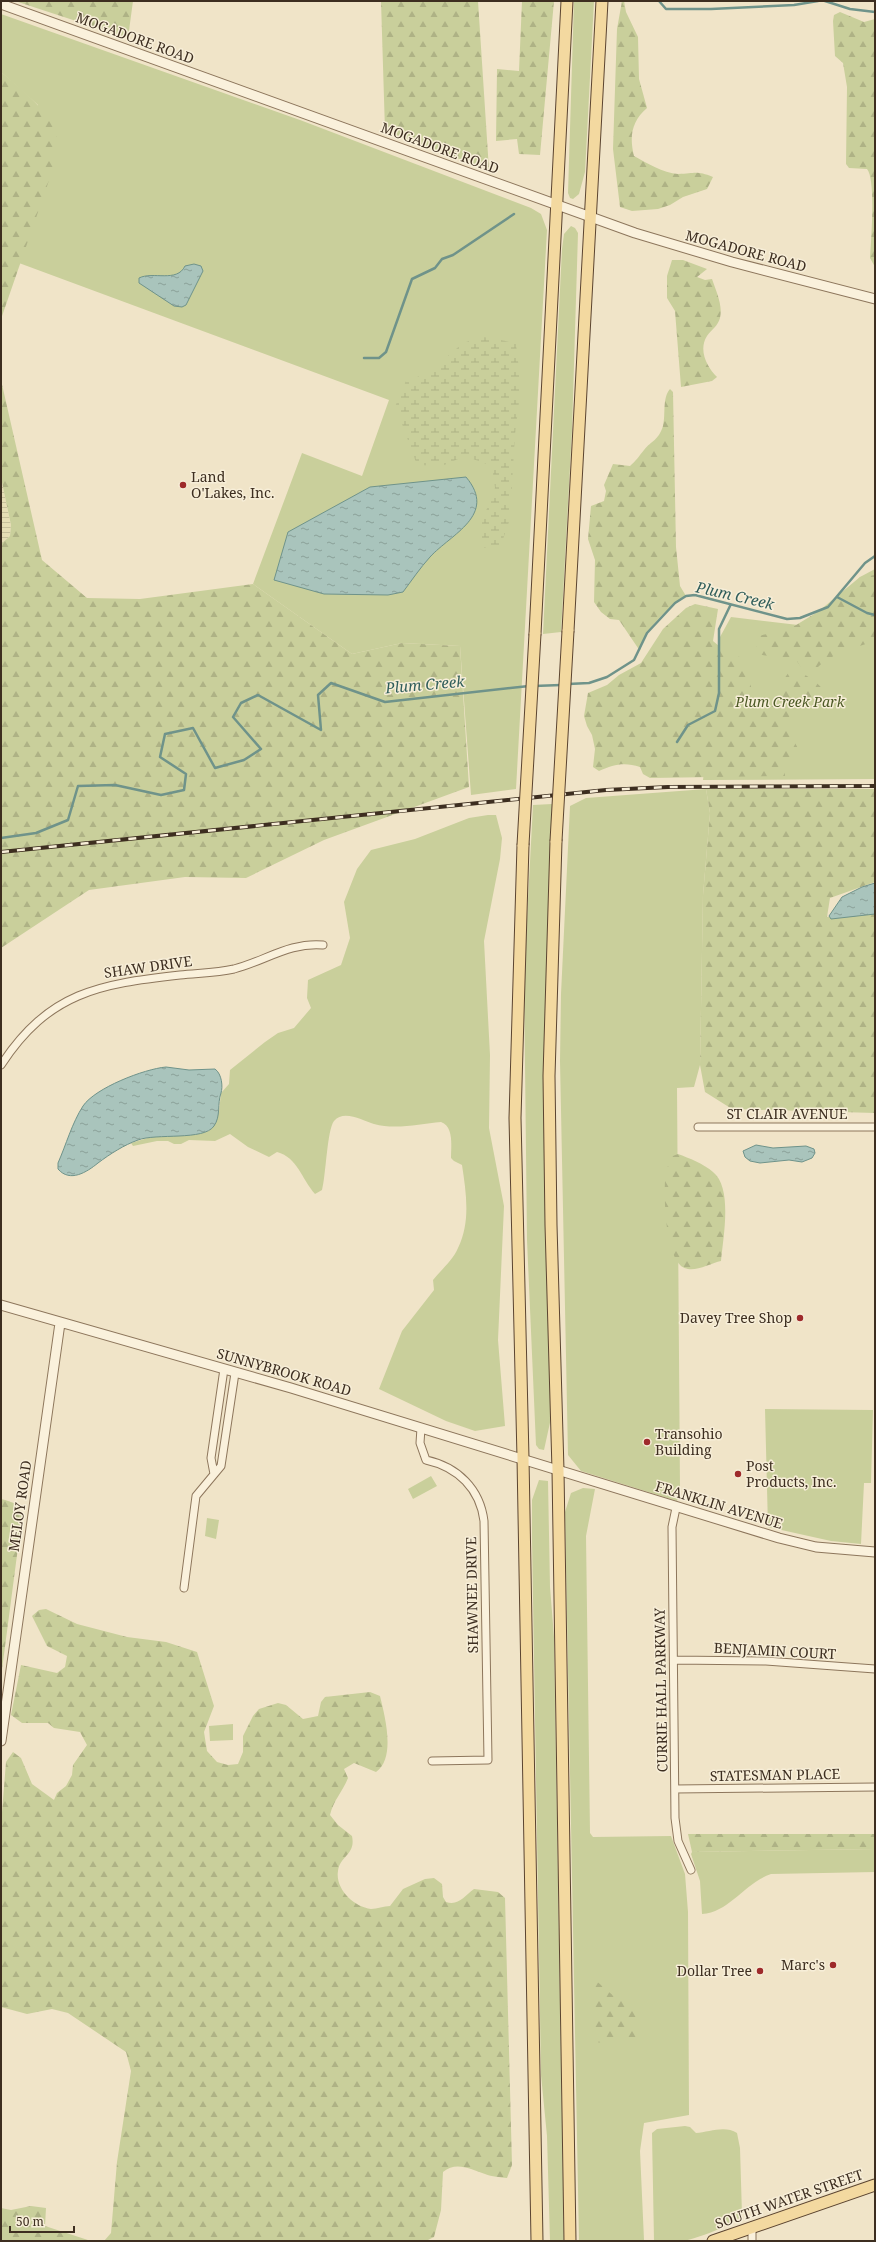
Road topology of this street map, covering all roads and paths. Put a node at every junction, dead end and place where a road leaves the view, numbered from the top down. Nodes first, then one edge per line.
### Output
1 (567, 1) edge
2 (602, 1) edge
3 (1, 4) edge
4 (558, 206) junction
5 (590, 218) junction
6 (875, 299) edge
7 (323, 945) dead end
8 (1, 1065) edge
9 (698, 1127) dead end
10 (875, 1127) edge
11 (1, 1305) edge
12 (60, 1323) junction
13 (224, 1369) junction
14 (235, 1373) junction
15 (421, 1428) junction
16 (524, 1458) junction
17 (558, 1470) junction
18 (214, 1474) junction
19 (676, 1508) junction
20 (875, 1552) edge
21 (184, 1588) dead end
22 (674, 1660) junction
23 (875, 1669) edge
24 (1, 1741) edge
25 (432, 1761) dead end
26 (875, 1786) edge
27 (675, 1789) junction
28 (691, 1870) dead end
29 (875, 2185) edge
30 (752, 2226) junction
31 (537, 2241) edge
32 (570, 2241) edge
33 (713, 2241) edge
34 (752, 2241) edge

1 - 4 main road
2 - 5 main road
3 - 4 street, MOGADORE ROAD
4 - 5 street, MOGADORE ROAD
4 - 16 main road, bridge
5 - 6 street, MOGADORE ROAD
5 - 17 main road, bridge
7 - 8 street, SHAW DRIVE
9 - 10 street, ST CLAIR AVENUE
11 - 12 street, SUNNYBROOK ROAD
12 - 13 street, SUNNYBROOK ROAD
12 - 24 street, MELOY ROAD
13 - 14 street, SUNNYBROOK ROAD
13 - 18 street
14 - 15 street, SUNNYBROOK ROAD
14 - 18 street
15 - 16 street, SUNNYBROOK ROAD
15 - 25 street, SHAWNEE DRIVE
16 - 17 street, SUNNYBROOK ROAD
16 - 31 main road
17 - 19 street, FRANKLIN AVENUE
17 - 32 main road
18 - 21 street
19 - 20 street, FRANKLIN AVENUE
19 - 22 street, CURRIE HALL PARKWAY
22 - 23 street, BENJAMIN COURT
22 - 27 street, CURRIE HALL PARKWAY
26 - 27 street, STATESMAN PLACE
27 - 28 street, CURRIE HALL PARKWAY
29 - 30 main road, SOUTH WATER STREET
30 - 33 main road, SOUTH WATER STREET
30 - 34 street

